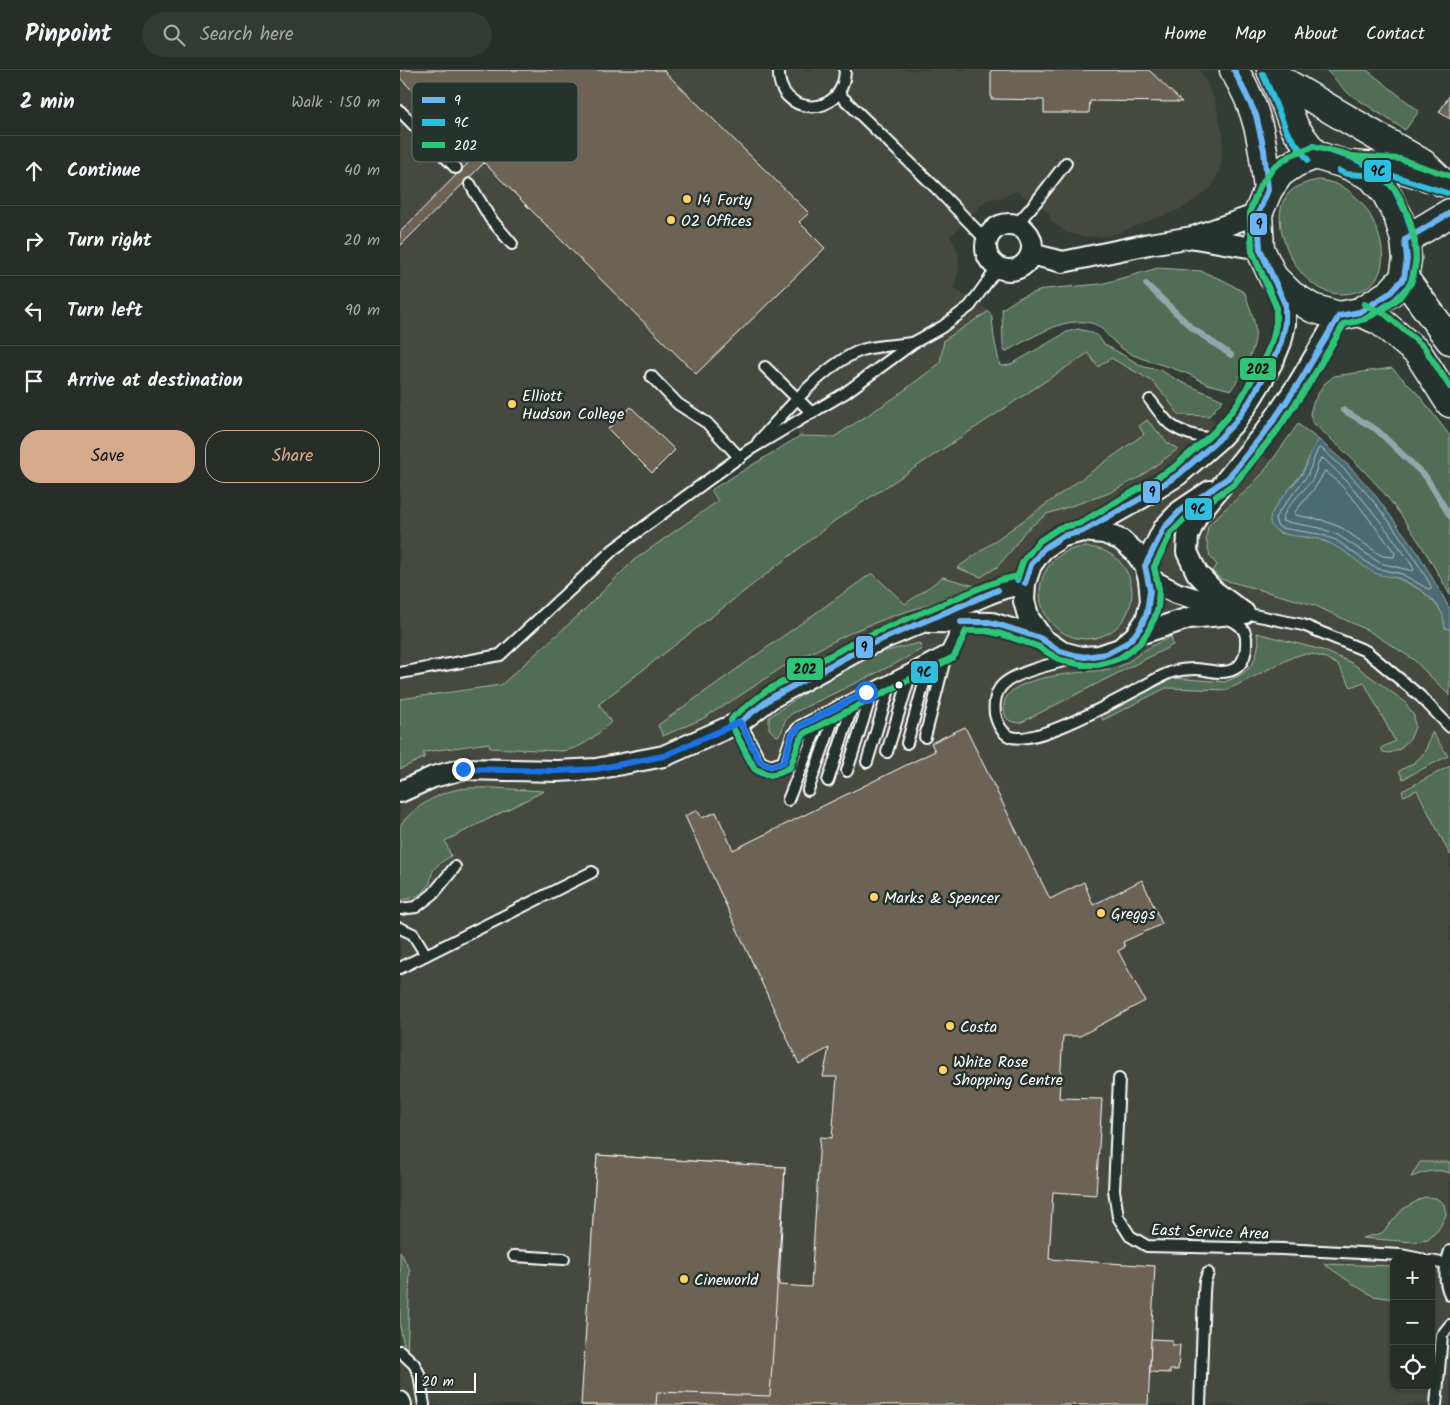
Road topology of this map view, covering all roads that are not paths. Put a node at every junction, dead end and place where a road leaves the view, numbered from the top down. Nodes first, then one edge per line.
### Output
1 (779, 70) edge
2 (845, 70) edge
3 (1234, 70) edge
4 (1272, 73) edge
5 (838, 94) junction
6 (400, 111) edge
7 (412, 123) edge
8 (1315, 155) junction
9 (450, 162) edge
10 (1066, 163) dead end
11 (1348, 165) junction
12 (456, 168) dead end
13 (1446, 183) edge
14 (470, 184) dead end
15 (1263, 202) junction
16 (1450, 213) edge
17 (1016, 226) junction
18 (1193, 237) junction
19 (1405, 240) junction
20 (987, 241) junction
21 (512, 244) dead end
22 (1260, 249) junction
23 (1031, 254) junction
24 (998, 267) junction
25 (1273, 277) junction
26 (1404, 278) junction
27 (1349, 314) junction
28 (1450, 340) edge
29 (913, 343) junction
30 (765, 367) dead end
31 (651, 376) dead end
32 (798, 398) junction
33 (1150, 400) dead end
34 (1450, 403) edge
35 (812, 413) junction
36 (1218, 439) junction
37 (749, 450) junction
38 (740, 458) junction
39 (1228, 478) junction
40 (1083, 531) junction
41 (1147, 572) junction
42 (1025, 583) junction
43 (1244, 613) junction
44 (1219, 616) junction
45 (922, 622) junction
46 (961, 622) junction
47 (1136, 635) junction
48 (1043, 639) junction
49 (947, 651) junction
50 (1081, 657) junction
51 (931, 660) junction
52 (912, 669) junction
53 (400, 673) edge
54 (892, 679) junction
55 (873, 689) junction
56 (855, 698) junction
57 (838, 706) junction
58 (822, 715) junction
59 (740, 722) junction
60 (1450, 727) edge
61 (925, 738) dead end
62 (906, 742) dead end
63 (887, 752) dead end
64 (867, 762) dead end
65 (847, 771) dead end
66 (828, 781) dead end
67 (808, 790) dead end
68 (402, 794) edge
69 (788, 800) dead end
70 (455, 867) dead end
71 (592, 872) dead end
72 (400, 909) edge
73 (400, 928) edge
74 (426, 955) junction
75 (400, 968) edge
76 (1119, 1079) dead end
77 (1450, 1251) edge
78 (1401, 1255) edge
79 (514, 1256) dead end
80 (564, 1259) dead end
81 (1435, 1262) edge
82 (1446, 1264) junction
83 (1208, 1273) dead end
84 (1450, 1295) edge
85 (1450, 1325) edge
86 (400, 1351) edge
87 (424, 1405) edge
88 (1200, 1405) edge
89 (1436, 1405) edge

1 - 5 lane
2 - 5 lane
3 - 15 main road
4 - 8 main road
4 - 13 main road
5 - 20 lane
6 - 7 lane
8 - 11 main road
8 - 15 main road
9 - 12 lane
10 - 17 lane
11 - 13 main road
11 - 19 main road
14 - 21 lane
15 - 18 street
15 - 22 main road
16 - 19 main road
17 - 20 street
17 - 23 street
18 - 22 street
18 - 23 street
19 - 26 main road
20 - 24 street
22 - 25 main road
23 - 24 street
24 - 29 lane
25 - 27 main road
25 - 36 street
26 - 27 main road
26 - 28 main road
27 - 34 main road
27 - 39 street
29 - 32 lane
29 - 35 lane
30 - 32 lane
31 - 38 lane
32 - 35 lane
32 - 37 lane
33 - 36 lane
35 - 37 lane
36 - 40 street
37 - 38 lane
38 - 53 lane
39 - 41 street
39 - 43 street
40 - 41 street
40 - 42 street
41 - 43 street
41 - 47 street
42 - 45 street
42 - 48 street
43 - 44 street
43 - 60 lane
44 - 47 street
44 - 50 lane
45 - 46 street
45 - 59 street
46 - 48 street
46 - 49 lane
47 - 50 street
48 - 50 street
49 - 51 lane
49 - 61 lane
51 - 52 lane
51 - 62 lane
52 - 54 lane
52 - 63 lane
54 - 55 lane
54 - 64 lane
55 - 56 lane
55 - 65 lane
56 - 57 lane
56 - 66 lane
57 - 58 lane
57 - 67 lane
58 - 59 lane
58 - 69 lane
59 - 68 street
70 - 72 lane
71 - 74 lane
73 - 74 lane
74 - 75 lane
76 - 78 lane, East Service Area
77 - 82 lane
79 - 80 lane
81 - 82 lane
82 - 84 lane
83 - 88 lane
85 - 89 lane
86 - 87 lane

